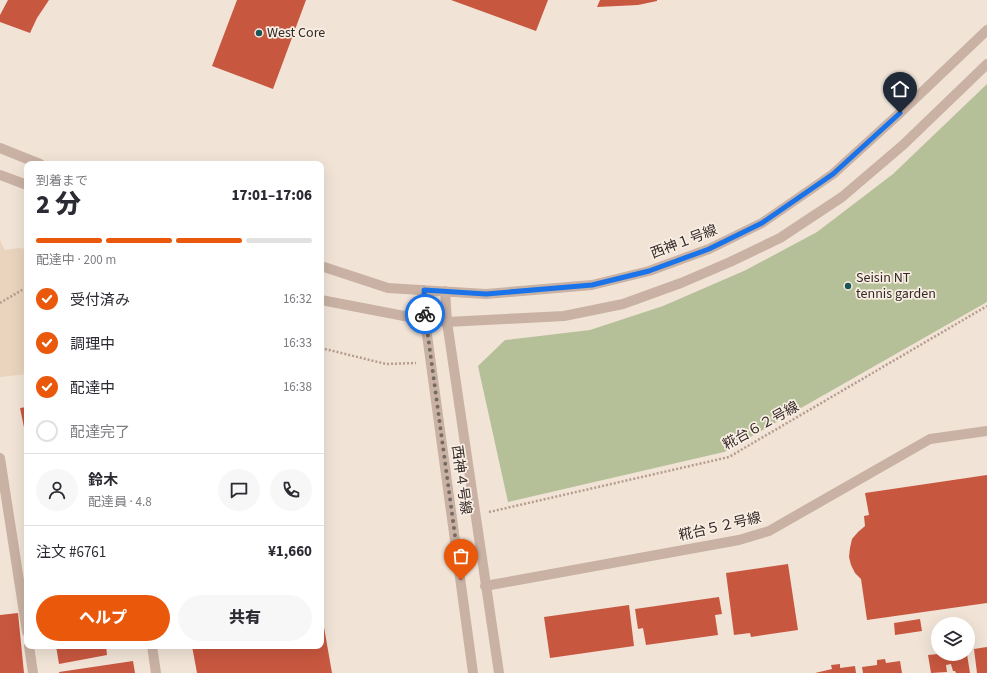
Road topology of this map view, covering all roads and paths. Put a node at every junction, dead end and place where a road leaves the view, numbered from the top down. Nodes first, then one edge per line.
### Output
1 (987, 30) edge
2 (987, 64) edge
3 (0, 148) edge
4 (32, 161) edge
5 (0, 175) edge
6 (24, 184) edge
7 (324, 267) edge
8 (24, 289) edge
9 (424, 290) junction
10 (445, 291) junction
11 (324, 301) edge
12 (0, 303) edge
13 (987, 306) edge
14 (425, 320) junction
15 (447, 322) junction
16 (324, 349) edge
17 (431, 364) junction
18 (987, 432) edge
19 (0, 458) edge
20 (475, 515) junction
21 (485, 586) junction
22 (24, 613) edge
23 (29, 649) edge
24 (152, 649) edge
25 (33, 673) edge
26 (156, 673) edge
27 (473, 673) edge
28 (499, 673) edge

1 - 10 street, 西神１号線
2 - 15 street
3 - 4 street
5 - 6 street
7 - 9 street, 西神１号線
8 - 12 path
9 - 10 street, 西神１号線
9 - 14 street, 西神４号線
10 - 15 street, 西神４号線
11 - 14 street
13 - 20 path, 糀台６２号線
14 - 15 street
14 - 17 street, 西神４号線
15 - 20 street, 西神４号線
16 - 17 path
17 - 27 street, 西神４号線
18 - 21 street, 糀台５２号線
19 - 22 street
20 - 21 street, 西神４号線
21 - 28 street, 西神４号線
23 - 25 street
24 - 26 street

